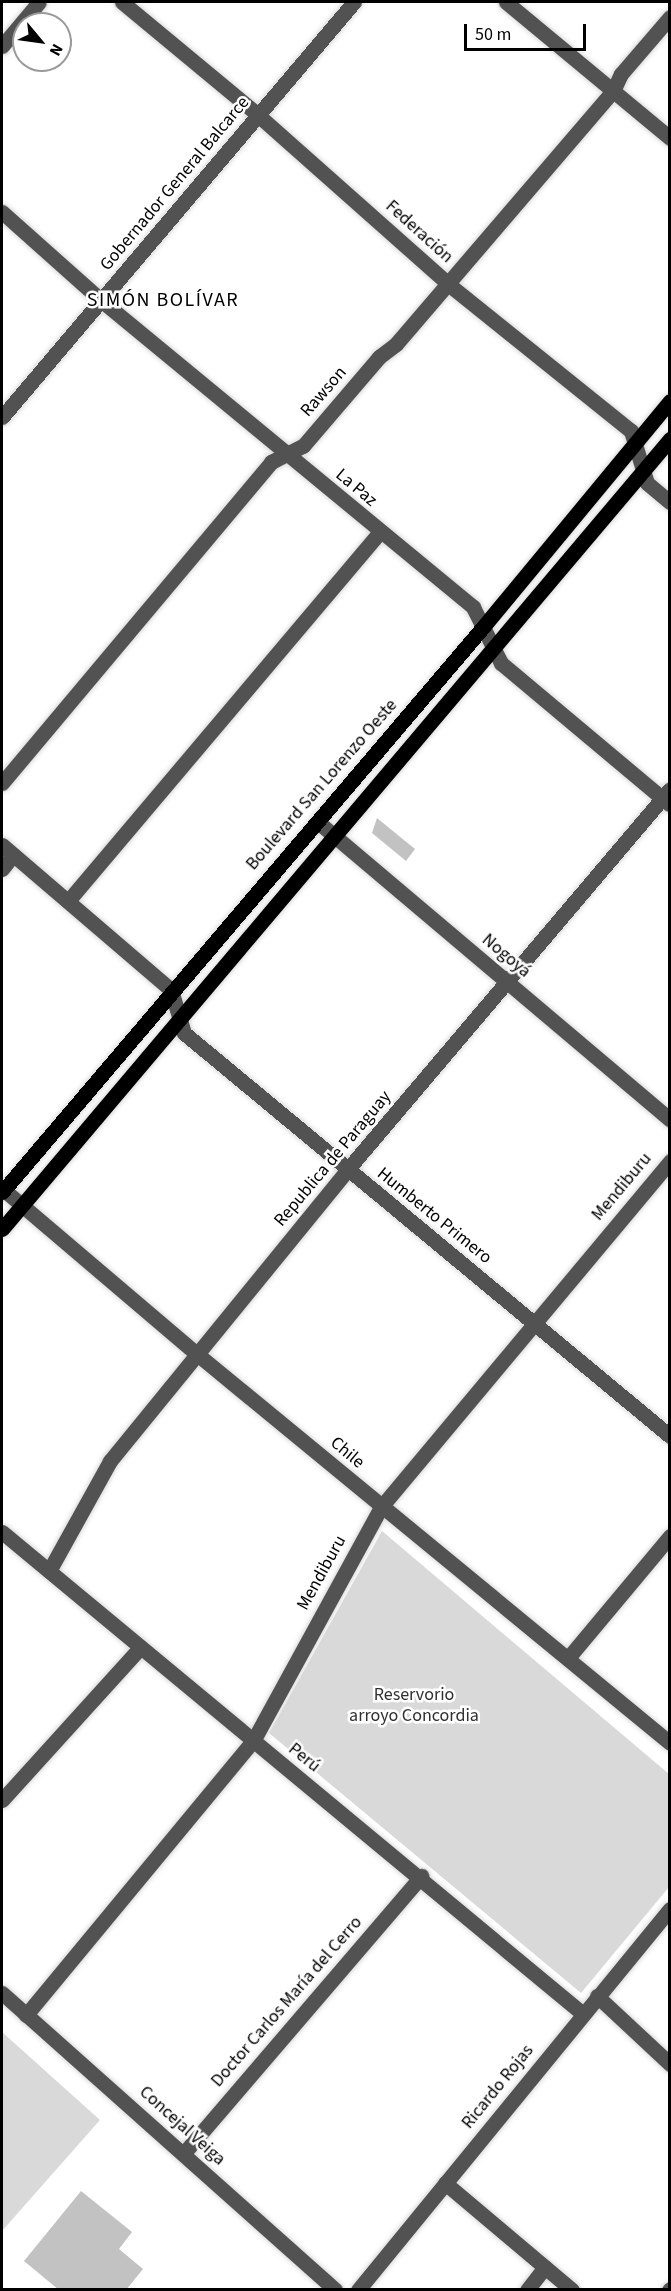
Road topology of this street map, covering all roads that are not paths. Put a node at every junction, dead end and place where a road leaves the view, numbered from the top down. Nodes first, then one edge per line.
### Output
1 (39, 2) edge
2 (122, 2) edge
3 (354, 2) edge
4 (506, 2) edge
5 (669, 17) edge
6 (2, 46) edge
7 (613, 91) junction
8 (258, 115) junction
9 (669, 138) edge
10 (2, 212) edge
11 (447, 283) junction
12 (102, 301) junction
13 (669, 401) edge
14 (2, 417) edge
15 (669, 439) edge
16 (635, 441) junction
17 (285, 455) junction
18 (642, 472) junction
19 (669, 502) edge
20 (380, 532) junction
21 (483, 627) junction
22 (493, 652) junction
23 (2, 783) edge
24 (667, 797) edge
25 (318, 822) junction
26 (336, 838) junction
27 (7, 850) edge
28 (2, 869) edge
29 (68, 901) junction
30 (507, 984) junction
31 (171, 990) junction
32 (179, 1021) junction
33 (669, 1119) edge
34 (669, 1161) edge
35 (347, 1170) junction
36 (2, 1191) edge
37 (21, 1206) junction
38 (2, 1229) edge
39 (533, 1322) junction
40 (197, 1354) junction
41 (669, 1436) edge
42 (381, 1507) junction
43 (2, 1532) edge
44 (669, 1536) edge
45 (49, 1571) junction
46 (140, 1648) junction
47 (568, 1658) junction
48 (253, 1741) junction
49 (669, 1743) edge
50 (2, 1800) edge
51 (421, 1876) junction
52 (669, 1909) edge
53 (2, 1993) edge
54 (597, 1996) junction
55 (583, 2014) junction
56 (26, 2015) junction
57 (669, 2064) edge
58 (184, 2153) junction
59 (445, 2183) junction
60 (545, 2267) junction
61 (335, 2289) edge
62 (358, 2289) edge
63 (527, 2289) edge
64 (572, 2289) edge

1 - 6 street
2 - 8 street, Federación
3 - 8 street, Gobernador General Balcarce
4 - 7 street
5 - 7 street, Rawson
7 - 9 street
7 - 11 street, Rawson
8 - 11 street, Federación
8 - 12 street, Gobernador General Balcarce
10 - 12 street, La Paz
11 - 16 street, Federación
11 - 17 street, Rawson
12 - 14 street, Gobernador General Balcarce
12 - 17 street, La Paz
13 - 16 main road, Boulevard San Lorenzo Oeste
15 - 18 main road
16 - 18 street, Federación
16 - 21 main road, Boulevard San Lorenzo Oeste
17 - 20 street, La Paz
17 - 23 street, Rawson
18 - 19 street, Federación
18 - 22 main road
20 - 21 street, La Paz
20 - 29 street
21 - 22 street, La Paz
21 - 25 main road, Boulevard San Lorenzo Oeste
22 - 24 street, La Paz
22 - 26 main road
24 - 30 street, Republica de Paraguay
25 - 26 street, Nogoyá
25 - 31 main road, Boulevard San Lorenzo Oeste
26 - 30 street, Nogoyá
26 - 32 main road
27 - 28 street
27 - 29 street
29 - 31 street
30 - 33 street, Nogoyá
30 - 35 street, Republica de Paraguay
31 - 32 street
31 - 36 main road, Boulevard San Lorenzo Oeste
32 - 35 street, Humberto Primero
32 - 37 main road
34 - 39 street, Mendiburu
35 - 39 street, Humberto Primero
35 - 40 street, Republica de Paraguay
36 - 37 street, Chile
37 - 38 main road
37 - 40 street, Chile
39 - 41 street, Humberto Primero
39 - 42 street, Mendiburu
40 - 42 street, Chile
40 - 45 street, Republica de Paraguay
42 - 47 street, Chile
42 - 48 street, Mendiburu
43 - 45 street, Perú
44 - 47 street
45 - 46 street, Perú
46 - 48 street, Perú
46 - 50 street
47 - 49 street, Chile
48 - 51 street, Perú
48 - 56 street, Mendiburu
51 - 55 street, Perú
51 - 58 street, Doctor Carlos María del Cerro
52 - 54 street, Ricardo Rojas
53 - 56 street, Concejal Veiga
54 - 55 street, Ricardo Rojas
54 - 57 street
55 - 59 street, Ricardo Rojas
56 - 58 street, Concejal Veiga
58 - 61 street, Concejal Veiga
59 - 60 street
59 - 62 street, Ricardo Rojas
60 - 63 street
60 - 64 street

